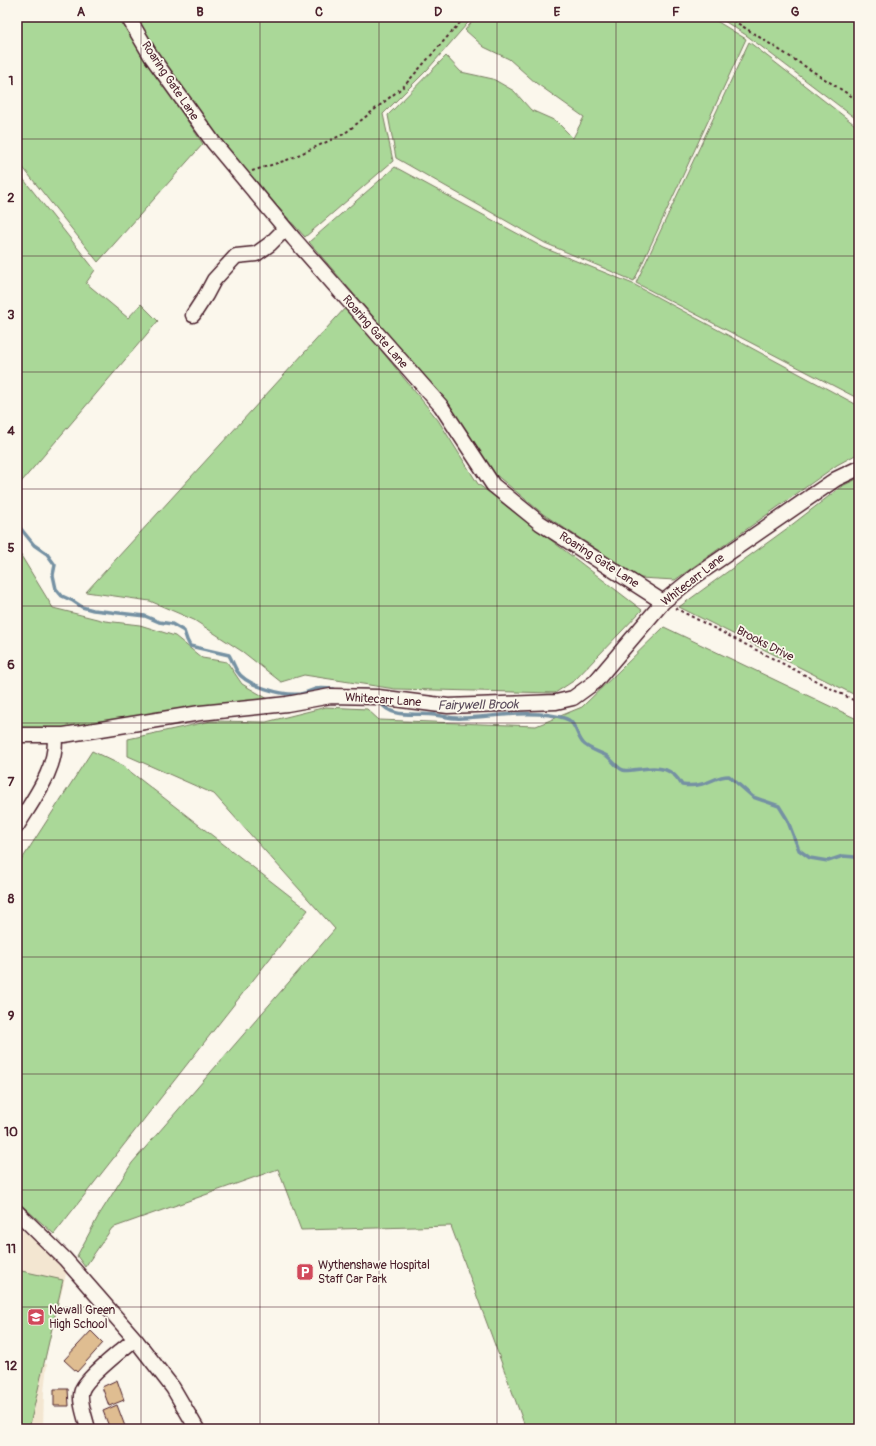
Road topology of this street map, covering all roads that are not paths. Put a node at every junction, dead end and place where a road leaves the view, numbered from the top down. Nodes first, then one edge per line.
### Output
1 (128, 17) edge
2 (286, 229) junction
3 (193, 315) dead end
4 (859, 468) edge
5 (663, 602) junction
6 (17, 735) edge
7 (54, 735) junction
8 (17, 826) edge
9 (17, 1212) edge
10 (135, 1339) junction
11 (88, 1429) edge
12 (197, 1429) edge

1 - 2 street, Roaring Gate Lane
2 - 3 street
2 - 5 street, Roaring Gate Lane
4 - 5 street, Whitecarr Lane
5 - 7 street, Whitecarr Lane
6 - 7 street, Whitecarr Lane
7 - 8 street
9 - 10 street
10 - 11 street
10 - 12 street

